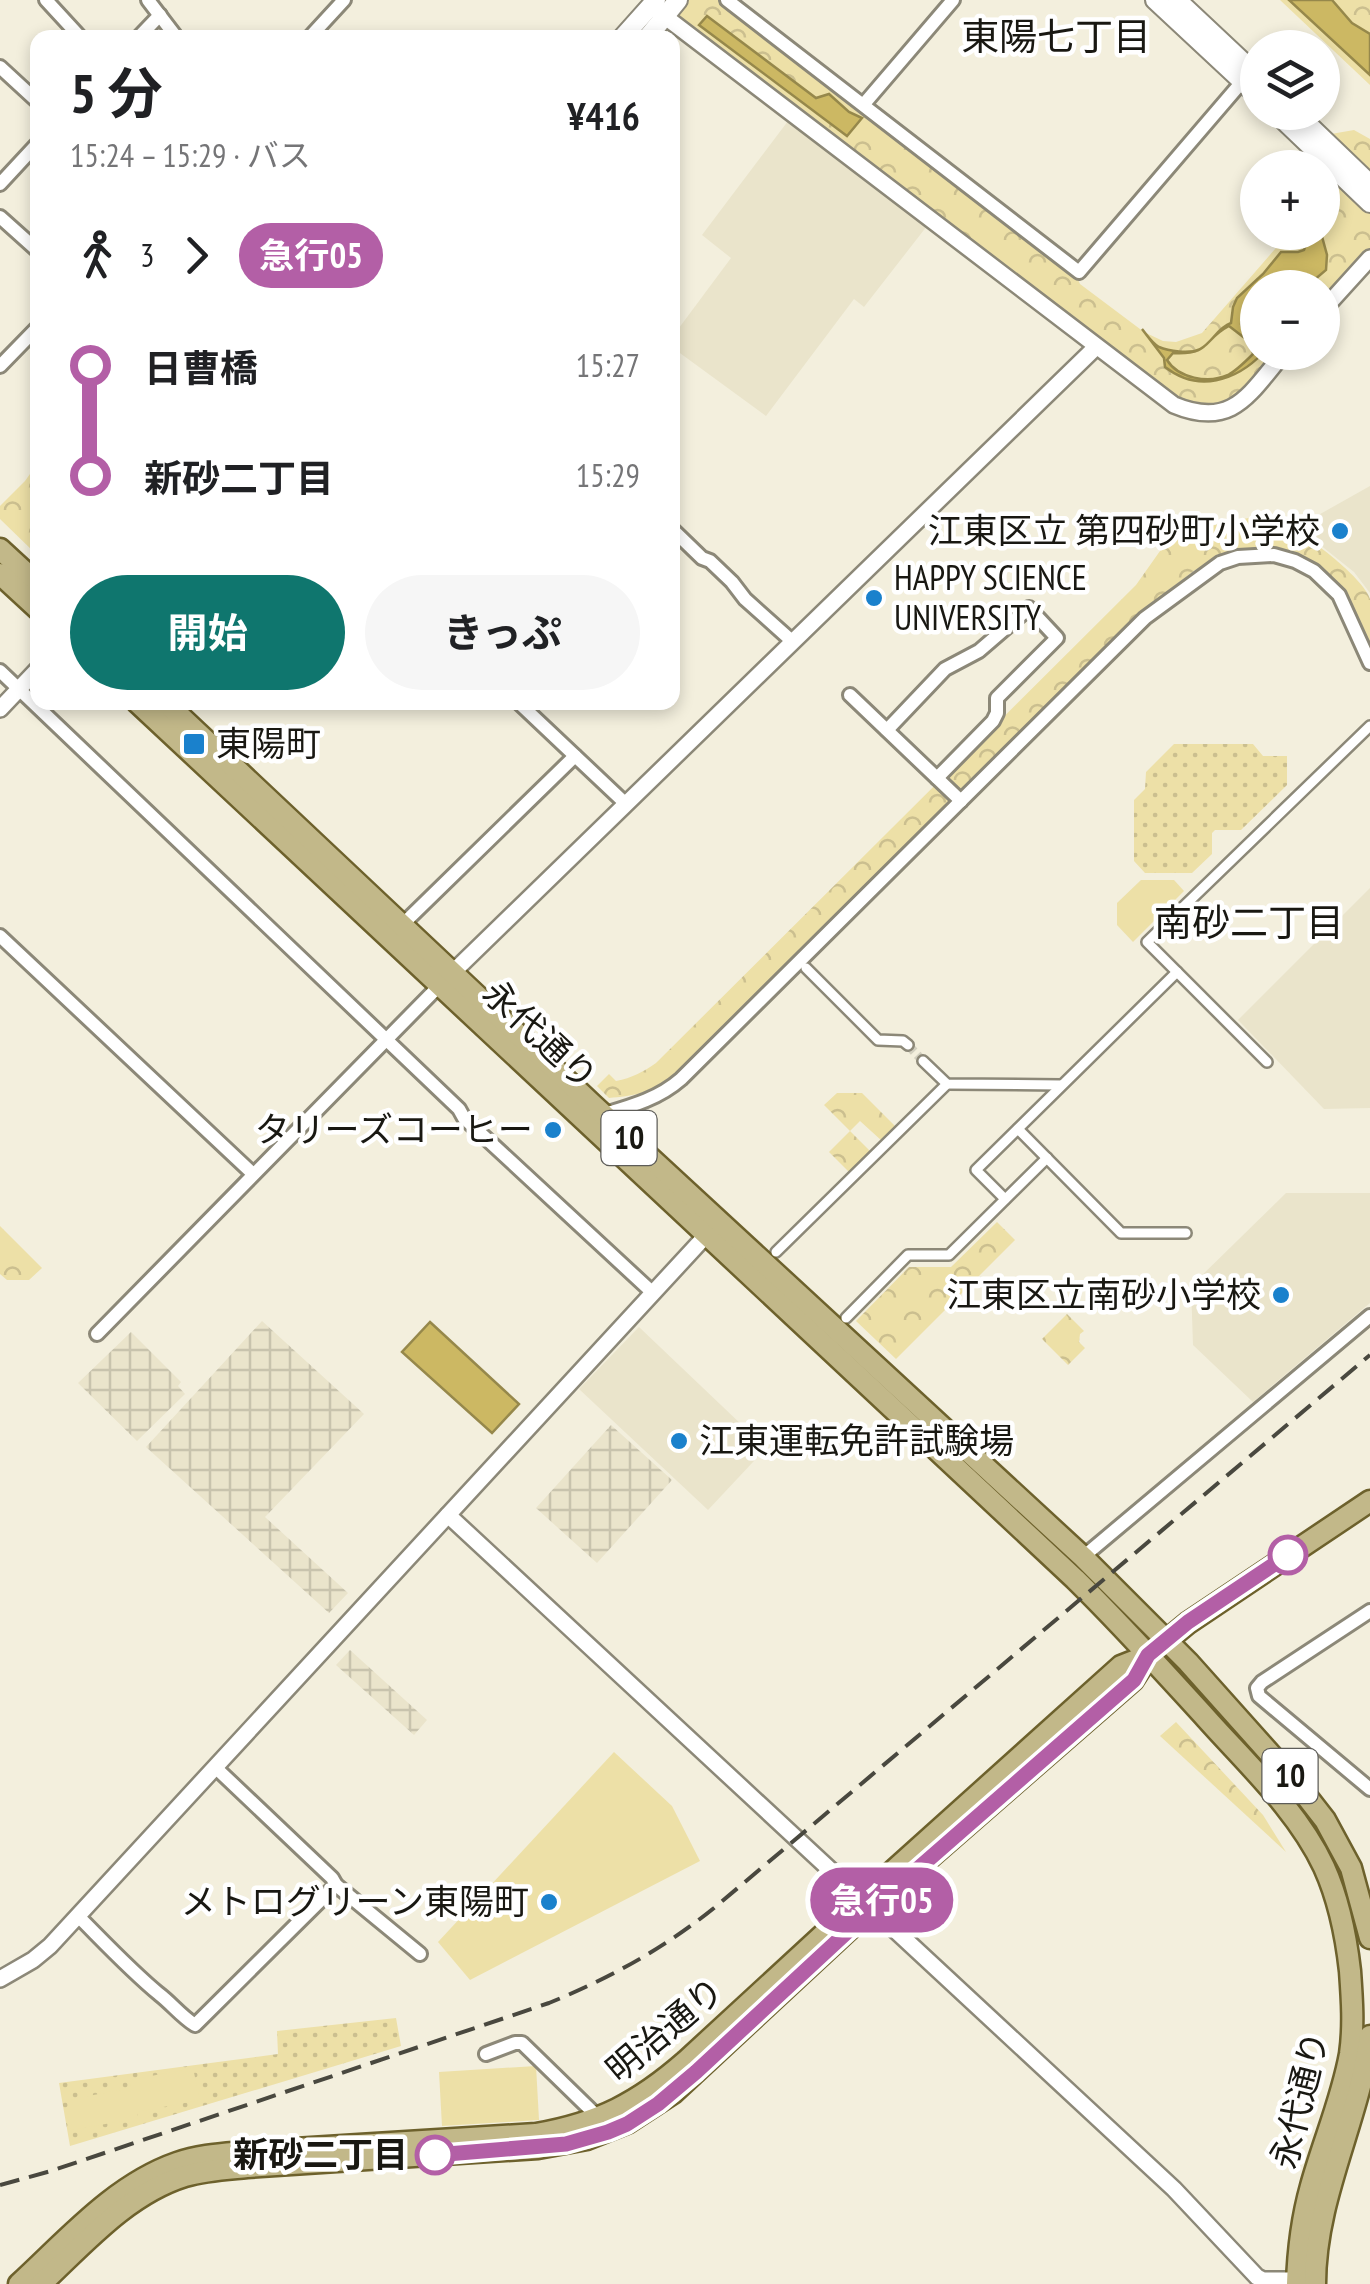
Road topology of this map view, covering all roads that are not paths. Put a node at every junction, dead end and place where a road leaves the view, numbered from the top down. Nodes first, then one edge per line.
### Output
1 (46, 0) edge
2 (148, 0) edge
3 (344, 0) edge
4 (727, 0) edge
5 (954, 0) edge
6 (1155, 0) edge
7 (1177, 0) edge
8 (659, 5) edge
9 (160, 15) junction
10 (74, 30) edge
11 (146, 30) edge
12 (170, 30) edge
13 (316, 30) edge
14 (631, 30) edge
15 (650, 30) edge
16 (1240, 65) edge
17 (0, 67) edge
18 (1240, 67) edge
19 (1240, 89) edge
20 (30, 95) edge
21 (864, 104) junction
22 (1293, 130) edge
23 (1314, 130) edge
24 (30, 152) edge
25 (0, 184) edge
26 (1370, 184) edge
27 (1370, 202) edge
28 (0, 216) edge
29 (30, 244) edge
30 (1369, 262) edge
31 (1340, 292) edge
32 (30, 335) edge
33 (1096, 347) junction
34 (0, 366) edge
35 (1269, 370) edge
36 (680, 537) edge
37 (0, 549) edge
38 (0, 574) edge
39 (30, 577) edge
40 (30, 602) edge
41 (794, 642) junction
42 (1370, 663) edge
43 (0, 670) edge
44 (30, 677) edge
45 (19, 688) junction
46 (850, 695) dead end
47 (30, 699) edge
48 (0, 709) edge
49 (42, 710) edge
50 (146, 710) edge
51 (179, 710) edge
52 (526, 710) edge
53 (1370, 726) edge
54 (887, 730) junction
55 (575, 756) junction
56 (937, 778) junction
57 (962, 801) junction
58 (626, 804) junction
59 (403, 924) junction
60 (0, 936) edge
61 (806, 968) dead end
62 (1177, 972) junction
63 (446, 979) junction
64 (384, 1040) junction
65 (908, 1045) tunnel mouth
66 (924, 1061) tunnel mouth
67 (1267, 1062) dead end
68 (947, 1084) junction
69 (1062, 1085) junction
70 (593, 1117) junction
71 (1018, 1128) junction
72 (1047, 1158) junction
73 (253, 1174) junction
74 (1005, 1200) junction
75 (713, 1228) junction
76 (1186, 1233) dead end
77 (776, 1252) dead end
78 (653, 1293) junction
79 (1370, 1316) edge
80 (846, 1318) dead end
81 (97, 1334) dead end
82 (1370, 1501) edge
83 (448, 1515) junction
84 (1095, 1569) junction
85 (1370, 1611) edge
86 (1166, 1640) junction
87 (1148, 1655) junction
88 (215, 1767) junction
89 (1370, 1790) edge
90 (336, 1884) junction
91 (868, 1903) junction
92 (78, 1916) junction
93 (1370, 1935) edge
94 (420, 1954) dead end
95 (0, 1979) edge
96 (1370, 2036) edge
97 (486, 2054) dead end
98 (600, 2118) junction
99 (1303, 2283) edge
100 (19, 2284) edge
101 (42, 2284) edge

1 - 10 street
2 - 9 street
3 - 13 street
4 - 21 street
5 - 21 street
6 - 18 main road
7 - 16 main road
8 - 14 main road
8 - 15 main road
8 - 33 street
9 - 11 street
9 - 12 street
17 - 20 street
19 - 21 street
22 - 27 main road
23 - 26 main road
24 - 25 street
28 - 29 street
30 - 31 street
32 - 34 street
33 - 35 street
33 - 41 street
36 - 41 street
37 - 39 main road
38 - 40 main road
41 - 58 street
42 - 57 street
43 - 45 street
44 - 45 street
45 - 47 street
45 - 48 street
46 - 54 street
49 - 64 street
50 - 63 main road, 永代通り / 10
51 - 59 main road, 永代通り / 10
52 - 55 street
53 - 62 street
54 - 56 street
54 - 56 street
55 - 58 street
55 - 59 street
56 - 57 street
57 - 70 street
58 - 63 street
59 - 63 main road, 永代通り / 10
60 - 73 street
61 - 65 street
62 - 67 street
62 - 69 street
63 - 64 street
63 - 70 main road, 永代通り / 10
64 - 73 street
64 - 78 street
66 - 68 street
68 - 69 street
68 - 77 street
69 - 71 street
70 - 75 main road, 永代通り / 10
71 - 72 street
71 - 74 street
72 - 74 street
72 - 76 street
73 - 81 street
74 - 80 street
75 - 78 street
75 - 84 main road, 永代通り / 10
75 - 87 main road, 永代通り / 10
78 - 83 street
79 - 84 street
82 - 86 main road, 明治通り
83 - 88 street
83 - 91 street
84 - 86 main road, 永代通り / 10
85 - 89 street
86 - 87 main road, 明治通り
86 - 93 main road, 永代通り / 10
87 - 91 main road, 明治通り
87 - 99 main road, 永代通り / 10
88 - 90 street
88 - 92 street
90 - 92 street
90 - 94 street
91 - 98 main road, 明治通り
91 - 99 street
91 - 101 main road, 明治通り
92 - 95 street
96 - 99 main road, 永代通り
97 - 98 street
98 - 100 main road, 明治通り

